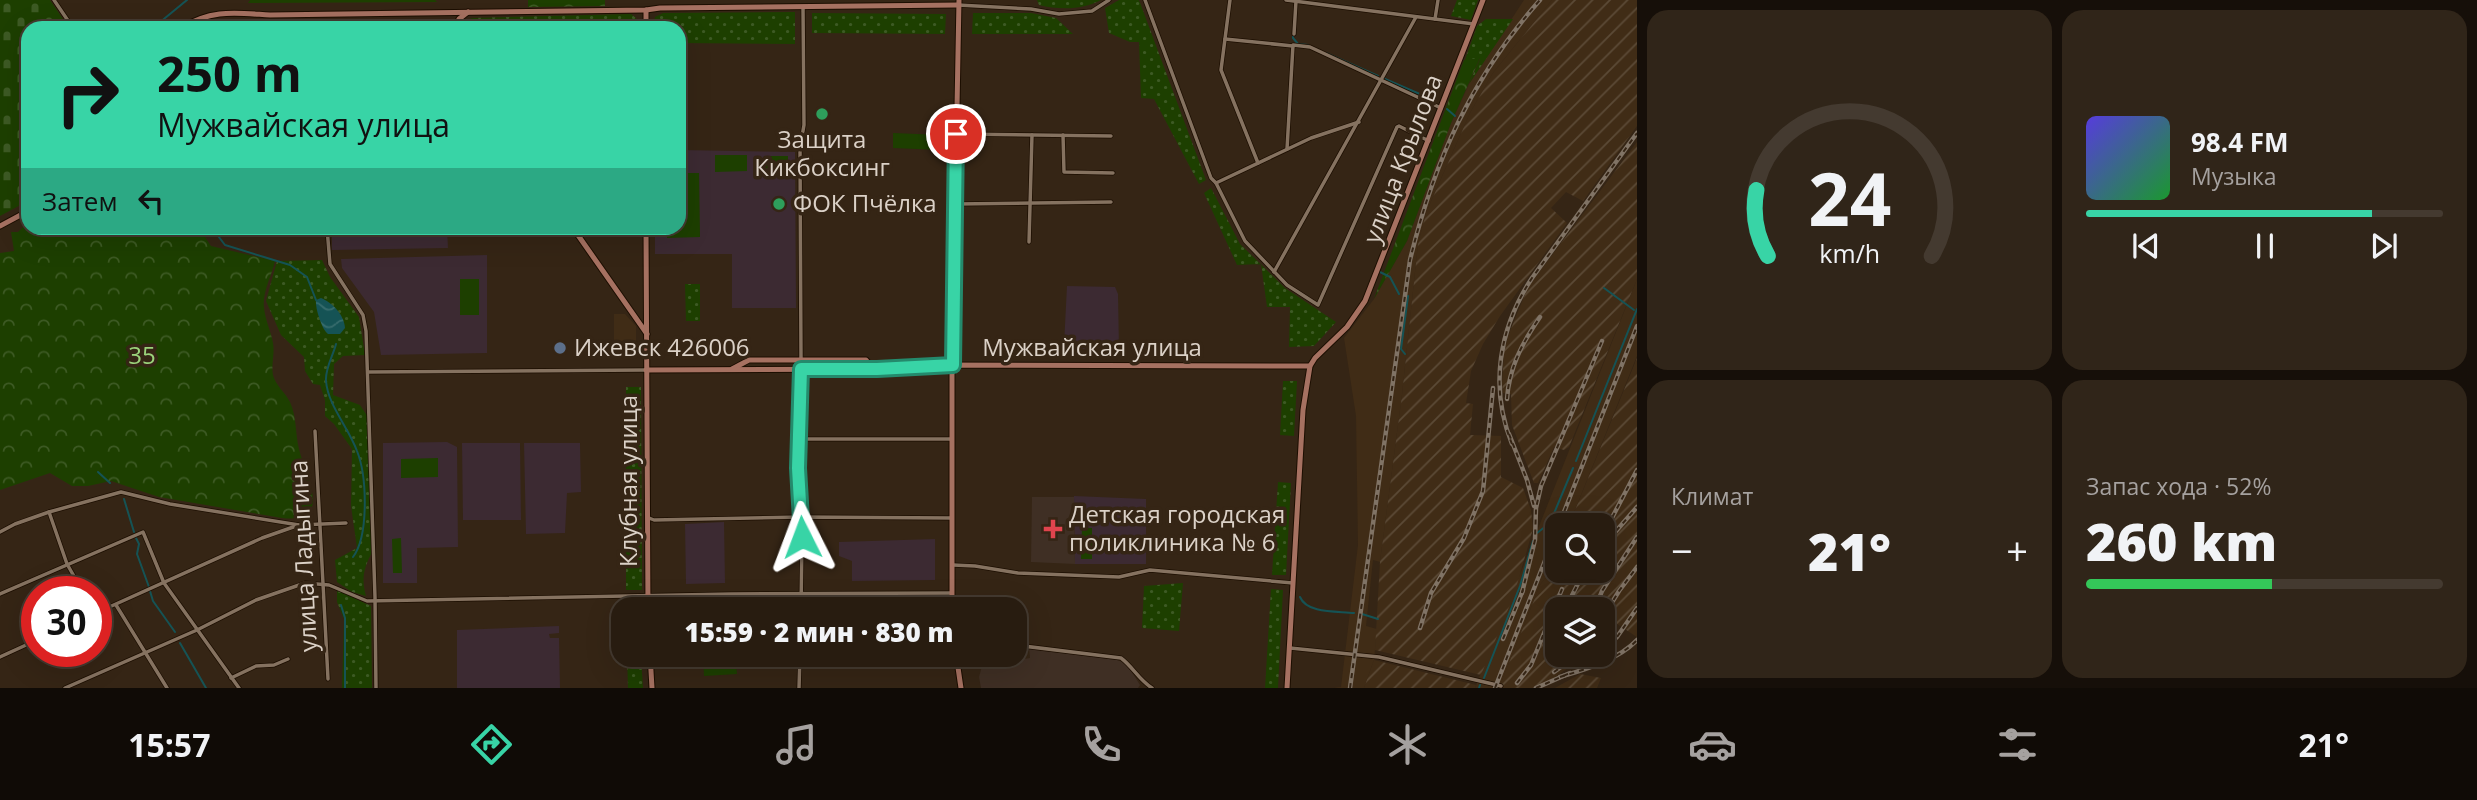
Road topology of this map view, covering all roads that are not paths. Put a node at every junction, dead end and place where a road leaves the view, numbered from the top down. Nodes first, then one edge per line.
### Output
1 (54, 0) edge
2 (1109, 0) edge
3 (1145, 0) edge
4 (1230, 0) edge
5 (1286, 0) edge
6 (1438, 0) edge
7 (1483, 0) edge
8 (1296, 1) edge
9 (958, 3) edge
10 (803, 7) junction
11 (646, 10) junction
12 (448, 12) junction
13 (469, 12) junction
14 (1416, 17) junction
15 (1435, 19) junction
16 (68, 21) edge
17 (197, 21) edge
18 (454, 21) edge
19 (458, 21) edge
20 (646, 21) edge
21 (1474, 24) junction
22 (1294, 34) dead end
23 (1225, 39) junction
24 (1294, 46) junction
25 (1382, 80) junction
26 (1441, 108) junction
27 (1359, 122) junction
28 (956, 134) junction
29 (1031, 135) junction
30 (1063, 135) junction
31 (1111, 136) dead end
32 (1429, 141) junction
33 (1287, 149) junction
34 (1258, 163) junction
35 (1113, 173) dead end
36 (1216, 183) junction
37 (1030, 202) junction
38 (1111, 202) dead end
39 (956, 204) junction
40 (21, 215) edge
41 (0, 226) edge
42 (328, 235) edge
43 (578, 235) edge
44 (646, 235) edge
45 (1029, 242) dead end
46 (1274, 272) junction
47 (647, 334) junction
48 (801, 360) junction
49 (953, 365) junction
50 (1310, 366) junction
51 (801, 369) junction
52 (873, 369) junction
53 (646, 370) junction
54 (732, 370) junction
55 (369, 372) junction
56 (316, 431) dead end
57 (800, 439) junction
58 (953, 439) junction
59 (49, 512) junction
60 (646, 517) junction
61 (801, 517) junction
62 (952, 518) junction
63 (346, 523) dead end
64 (299, 525) junction
65 (319, 525) junction
66 (0, 532) edge
67 (67, 564) junction
68 (951, 566) junction
69 (74, 576) edge
70 (164, 583) junction
71 (1293, 583) junction
72 (323, 584) junction
73 (802, 593) junction
74 (952, 593) junction
75 (0, 594) edge
76 (648, 596) junction
77 (802, 597) edge
78 (952, 597) edge
79 (375, 600) junction
80 (116, 605) junction
81 (112, 607) edge
82 (197, 630) junction
83 (21, 647) edge
84 (1027, 647) edge
85 (1290, 648) junction
86 (145, 653) junction
87 (0, 657) edge
88 (288, 659) dead end
89 (651, 667) edge
90 (800, 667) edge
91 (958, 667) edge
92 (231, 678) junction
93 (328, 679) dead end
94 (1501, 686) dead end
95 (65, 688) edge
96 (167, 688) edge
97 (239, 688) edge
98 (376, 688) edge
99 (652, 688) edge
100 (799, 688) edge
101 (961, 688) edge
102 (1152, 688) edge
103 (1287, 688) edge

1 - 16 street
2 - 9 street
3 - 36 street
4 - 23 street
5 - 8 street
6 - 15 street
7 - 21 main road, улица Крылова
8 - 14 street
8 - 22 street
9 - 10 main road
9 - 28 main road
10 - 11 main road
10 - 48 street
11 - 13 main road
11 - 20 main road
12 - 13 main road
12 - 17 main road
12 - 18 main road
13 - 19 main road
14 - 15 street
14 - 25 street
15 - 21 street
21 - 26 main road, улица Крылова
23 - 24 street
23 - 34 street
24 - 25 street
24 - 33 street
25 - 26 street
25 - 27 street
26 - 32 main road, улица Крылова
27 - 33 street
27 - 46 street
28 - 29 street
28 - 39 main road
29 - 30 street
29 - 37 street
30 - 31 street
30 - 35 street
32 - 46 street
32 - 50 main road, улица Крылова
33 - 34 street
34 - 36 street
36 - 46 street
37 - 38 street
37 - 39 street
37 - 45 street
39 - 49 main road
40 - 41 main road
42 - 55 street
43 - 47 main road
44 - 47 main road, Клубная улица
47 - 53 main road, Клубная улица
48 - 51 street
48 - 52 main road, Мужвайская улица
48 - 54 main road, Мужвайская улица
49 - 50 main road, Мужвайская улица
49 - 52 main road, Мужвайская улица
49 - 58 main road
50 - 71 main road
51 - 52 main road, Мужвайская улица
51 - 54 main road, Мужвайская улица
51 - 57 street
53 - 54 main road, Мужвайская улица
53 - 55 street, Мужвайская улица
53 - 60 main road, Клубная улица
55 - 79 street
56 - 65 street, улица Ладыгина
57 - 58 street
57 - 61 street
58 - 62 main road
59 - 64 street
59 - 66 street
59 - 67 street
60 - 61 street
60 - 76 main road, Клубная улица
61 - 62 street
61 - 73 street
62 - 68 main road
63 - 65 street
64 - 65 street
64 - 70 street
65 - 72 street, улица Ладыгина
67 - 69 street
67 - 70 street
67 - 75 street
68 - 71 street
68 - 74 main road
70 - 80 street
70 - 82 street
71 - 85 main road
72 - 79 street
72 - 82 street
72 - 93 street, улица Ладыгина
73 - 74 street
73 - 76 street
73 - 77 street
74 - 78 main road
76 - 79 street
79 - 98 street
80 - 81 street
80 - 86 street
82 - 86 street
82 - 92 street
83 - 87 street
84 - 102 street
85 - 94 street
85 - 103 main road
86 - 95 street
86 - 96 street
88 - 92 street
89 - 99 main road
90 - 100 street
91 - 101 main road
92 - 97 street

